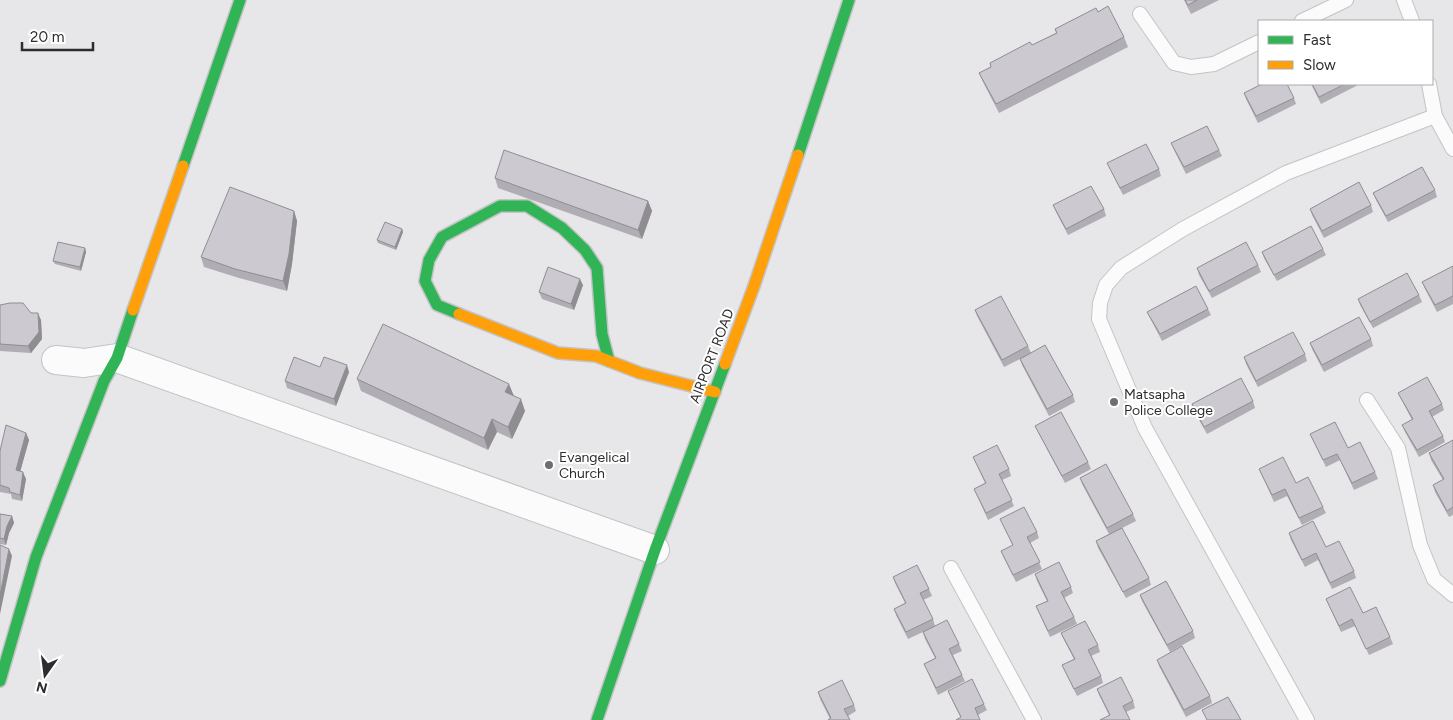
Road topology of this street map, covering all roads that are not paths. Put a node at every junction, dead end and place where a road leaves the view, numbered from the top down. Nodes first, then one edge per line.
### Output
1 (240, 0) edge
2 (849, 0) edge
3 (1346, 0) edge
4 (1404, 0) edge
5 (1140, 14) dead end
6 (1304, 20) edge
7 (1412, 20) edge
8 (1258, 42) edge
9 (1429, 85) edge
10 (1435, 116) junction
11 (1453, 149) edge
12 (117, 358) junction
13 (56, 360) dead end
14 (609, 361) junction
15 (715, 392) junction
16 (1367, 400) dead end
17 (655, 550) junction
18 (951, 568) dead end
19 (1453, 595) edge
20 (0, 681) edge
21 (597, 720) edge
22 (1034, 720) edge
23 (1307, 720) edge

1 - 12 street
2 - 15 street, AIRPORT ROAD
3 - 6 lane
4 - 7 lane
5 - 8 lane
9 - 10 lane
10 - 11 lane
10 - 23 lane
12 - 13 street
12 - 17 street
12 - 20 street
14 - 14 street
14 - 15 street
15 - 17 street, AIRPORT ROAD
16 - 19 lane
17 - 21 street, AIRPORT ROAD
18 - 22 lane

